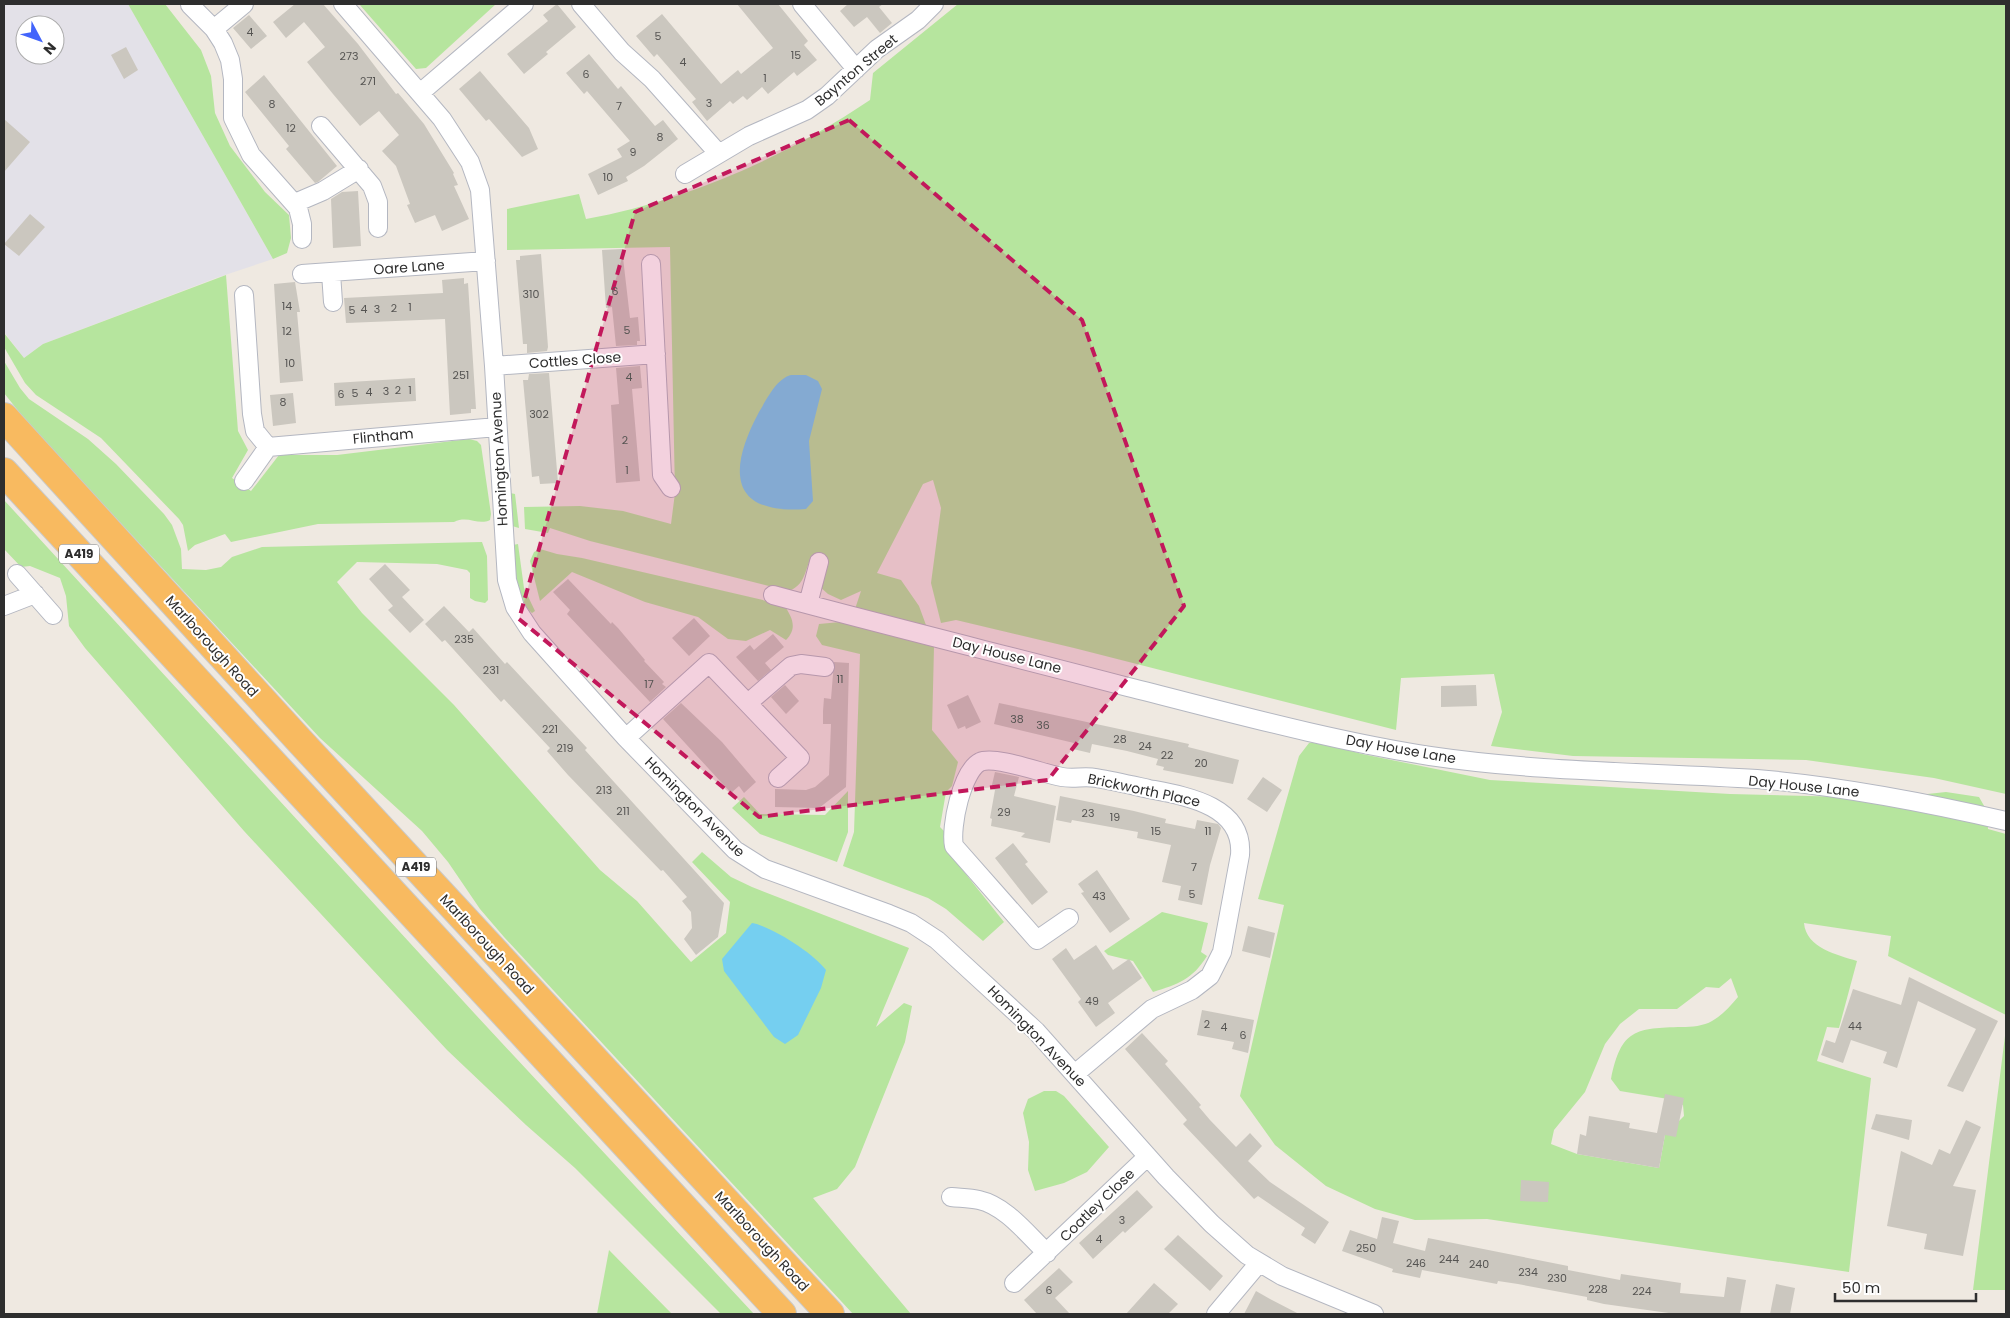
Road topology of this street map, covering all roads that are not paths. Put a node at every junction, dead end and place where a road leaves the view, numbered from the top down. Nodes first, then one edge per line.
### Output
1 (244, 4) edge
2 (343, 4) edge
3 (524, 4) edge
4 (580, 4) edge
5 (802, 4) edge
6 (934, 4) edge
7 (190, 5) dead end
8 (214, 29) junction
9 (856, 69) junction
10 (420, 93) junction
11 (321, 126) dead end
12 (718, 153) junction
13 (359, 169) junction
14 (685, 174) dead end
15 (295, 203) junction
16 (378, 228) dead end
17 (302, 239) dead end
18 (486, 261) junction
19 (651, 264) dead end
20 (331, 273) junction
21 (302, 274) dead end
22 (244, 295) dead end
23 (333, 302) dead end
24 (656, 354) junction
25 (494, 366) junction
26 (4, 417) edge
27 (497, 427) junction
28 (268, 447) junction
29 (4, 472) edge
30 (244, 481) dead end
31 (671, 488) dead end
32 (819, 562) dead end
33 (17, 574) dead end
34 (35, 594) junction
35 (773, 595) dead end
36 (808, 604) junction
37 (4, 606) edge
38 (53, 615) dead end
39 (825, 668) dead end
40 (748, 703) junction
41 (626, 738) junction
42 (778, 778) dead end
43 (2006, 821) edge
44 (1069, 918) dead end
45 (1076, 1073) junction
46 (1147, 1157) junction
47 (951, 1197) dead end
48 (1047, 1253) junction
49 (1258, 1264) junction
50 (1014, 1283) dead end
51 (782, 1314) edge
52 (830, 1314) edge
53 (1216, 1314) edge
54 (1374, 1314) edge

1 - 8 street
2 - 10 street, Homington Avenue
3 - 10 street
4 - 12 street
5 - 9 street
6 - 9 street, Baynton Street
7 - 8 street
8 - 15 street
9 - 12 street, Baynton Street
10 - 18 street, Homington Avenue
11 - 13 street
12 - 14 street, Baynton Street
13 - 15 street
13 - 16 street
15 - 17 street
18 - 20 street, Oare Lane
18 - 25 street, Homington Avenue
19 - 24 street
20 - 21 street, Oare Lane
20 - 23 street
22 - 28 street
24 - 25 street, Cottles Close
24 - 31 street
25 - 27 street, Homington Avenue
26 - 52 highway, Marlborough Road / A419
27 - 28 street, Flintham
27 - 41 street, Homington Avenue
28 - 30 street
29 - 51 highway, A419
32 - 36 street
33 - 34 street
34 - 37 street
34 - 38 street
35 - 36 street, Day House Lane
36 - 43 street, Day House Lane
39 - 40 street
40 - 41 street
40 - 42 street
41 - 45 street, Homington Avenue
44 - 45 street, Brickworth Place
45 - 46 street, Homington Avenue
46 - 48 street, Coatley Close
46 - 49 street, Homington Avenue
47 - 48 street
48 - 50 street, Coatley Close
49 - 53 street
49 - 54 street, Homington Avenue

